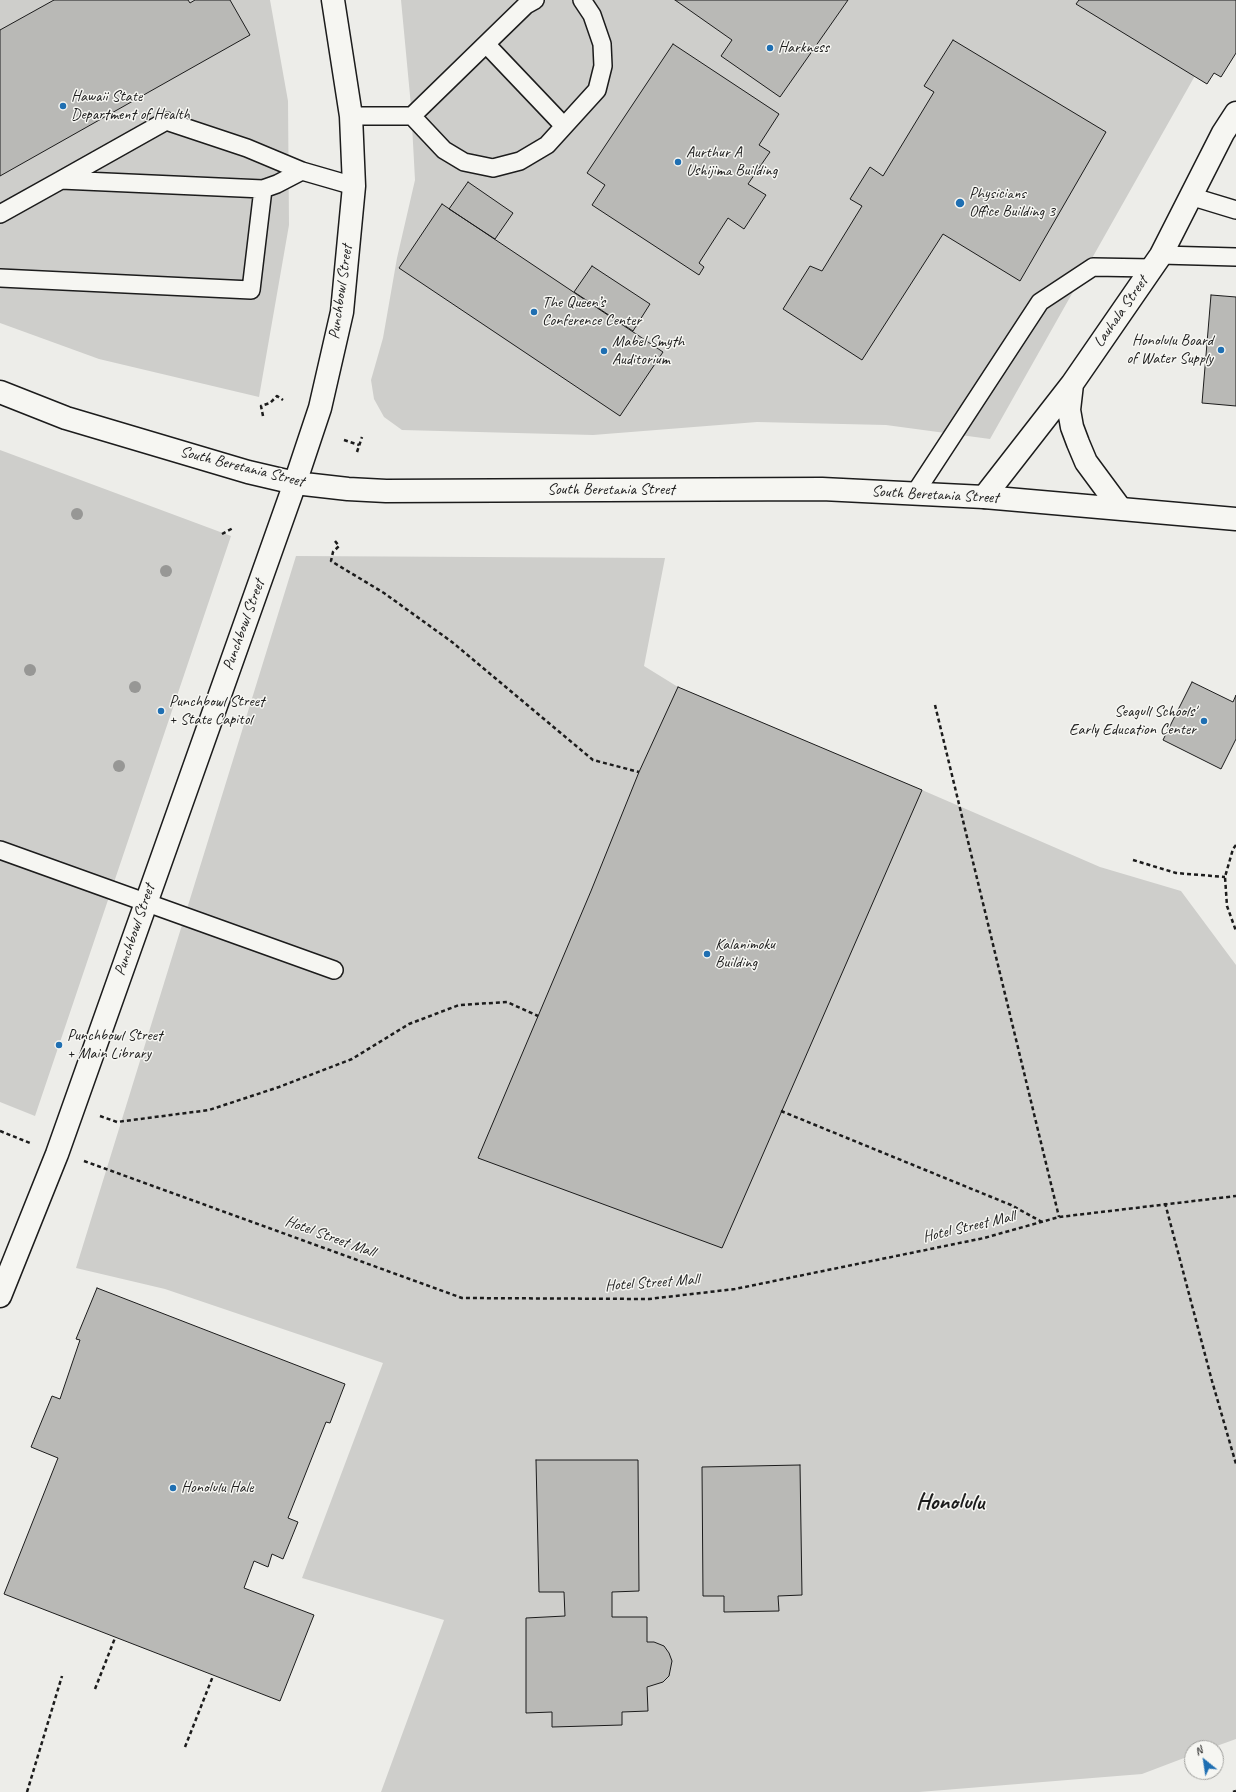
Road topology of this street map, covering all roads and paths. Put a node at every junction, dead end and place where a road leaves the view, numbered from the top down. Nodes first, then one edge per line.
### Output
1 (334, 0) edge
2 (535, 0) edge
3 (582, 0) edge
4 (486, 44) junction
5 (1236, 113) edge
6 (351, 116) junction
7 (412, 116) junction
8 (564, 126) junction
9 (302, 171) junction
10 (61, 180) junction
11 (354, 186) junction
12 (263, 188) junction
13 (1190, 196) junction
14 (1236, 210) edge
15 (0, 214) edge
16 (1236, 257) edge
17 (1157, 261) junction
18 (0, 278) edge
19 (1072, 384) junction
20 (0, 392) edge
21 (283, 400) dead end
22 (263, 416) dead end
23 (362, 438) dead end
24 (344, 440) dead end
25 (359, 445) junction
26 (356, 452) dead end
27 (295, 483) junction
28 (915, 493) junction
29 (984, 498) junction
30 (1120, 508) junction
31 (1236, 519) edge
32 (234, 528) dead end
33 (222, 534) dead end
34 (335, 541) dead end
35 (935, 705) dead end
36 (639, 772) dead end
37 (1236, 845) edge
38 (0, 850) edge
39 (1132, 860) dead end
40 (1226, 877) junction
41 (145, 901) junction
42 (1236, 930) edge
43 (334, 970) dead end
44 (538, 1016) dead end
45 (74, 1105) junction
46 (781, 1111) dead end
47 (0, 1131) edge
48 (6, 1133) dead end
49 (85, 1161) dead end
50 (1236, 1196) edge
51 (1165, 1203) junction
52 (1059, 1217) junction
53 (1042, 1222) junction
54 (0, 1296) edge
55 (1236, 1464) edge
56 (115, 1638) dead end
57 (62, 1676) dead end
58 (213, 1676) dead end
59 (95, 1689) dead end
60 (185, 1747) dead end
61 (1236, 1791) edge
62 (26, 1792) edge
63 (1233, 1792) edge

1 - 6 main road, Punchbowl Street
2 - 4 lane
3 - 8 lane
4 - 7 lane
4 - 8 lane
5 - 13 main road, Lauhala Street
6 - 7 lane
6 - 11 main road, Punchbowl Street
7 - 8 lane
9 - 10 lane
9 - 11 lane
9 - 12 lane
10 - 12 lane
10 - 15 lane
11 - 27 main road, Punchbowl Street
12 - 18 lane
13 - 14 lane
13 - 17 main road, Lauhala Street
16 - 17 lane
17 - 19 main road, Lauhala Street
17 - 28 lane
19 - 29 main road, Lauhala Street
19 - 30 main road
20 - 27 main road, South Beretania Street
21 - 22 path
23 - 25 path
24 - 25 path
25 - 26 path
27 - 28 main road, South Beretania Street
27 - 41 main road, Punchbowl Street
28 - 29 main road, South Beretania Street
29 - 30 main road, South Beretania Street
30 - 31 main road, South Beretania Street
32 - 33 path
34 - 36 path
35 - 52 path
37 - 40 path
38 - 41 lane
39 - 40 path
40 - 42 path
41 - 43 lane
41 - 45 main road, Punchbowl Street
44 - 45 path
45 - 54 main road, Punchbowl Street
46 - 53 path
47 - 48 path
49 - 53 path, Hotel Street Mall
50 - 51 path, Hotel Street Mall
51 - 52 path, Hotel Street Mall
51 - 55 path
52 - 53 path, Hotel Street Mall
56 - 59 path
57 - 62 path
58 - 60 path
61 - 63 path

